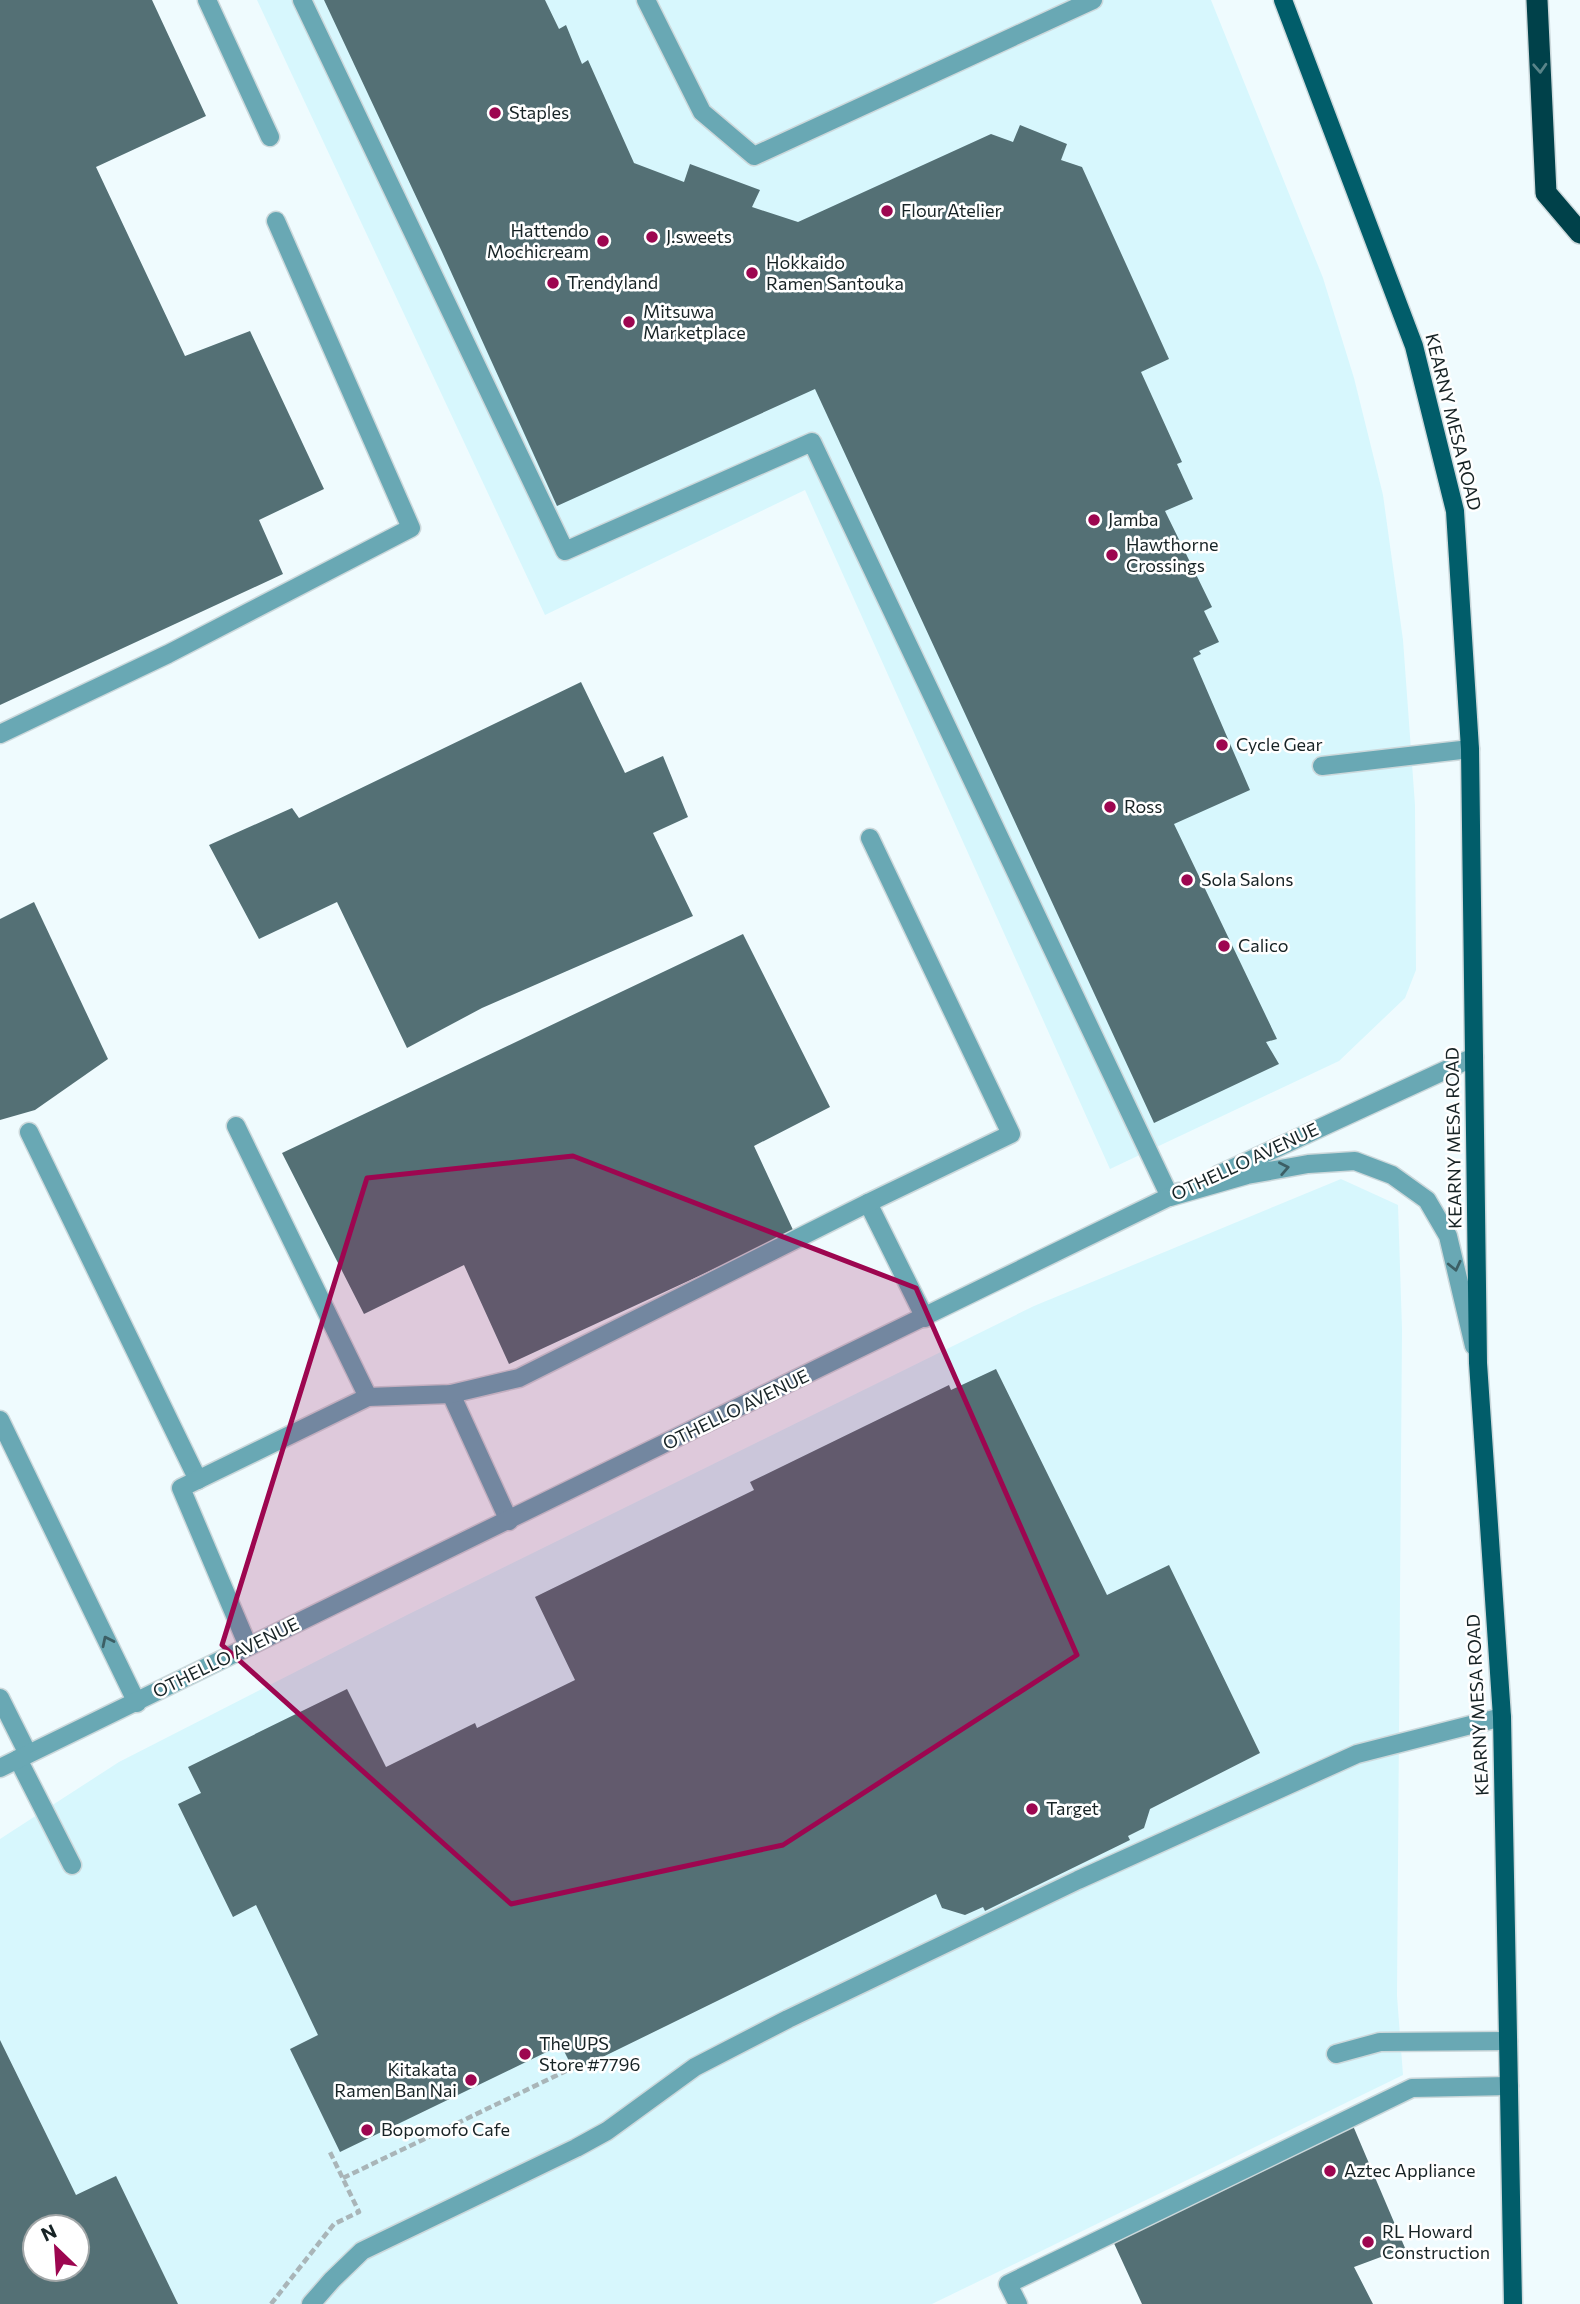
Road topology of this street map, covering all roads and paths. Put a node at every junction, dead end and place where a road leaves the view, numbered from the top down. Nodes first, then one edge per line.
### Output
1 (207, 0) edge
2 (302, 0) edge
3 (646, 0) edge
4 (1093, 0) edge
5 (1283, 0) edge
6 (1536, 0) edge
7 (270, 137) dead end
8 (276, 221) dead end
9 (1580, 233) edge
10 (0, 734) edge
11 (1470, 749) junction
12 (1321, 766) dead end
13 (870, 838) dead end
14 (1474, 1057) junction
15 (236, 1126) dead end
16 (29, 1132) dead end
17 (1170, 1197) junction
18 (868, 1203) junction
19 (925, 1318) junction
20 (1478, 1363) junction
21 (451, 1394) junction
22 (368, 1397) junction
23 (0, 1420) edge
24 (198, 1480) junction
25 (509, 1521) junction
26 (248, 1646) junction
27 (0, 1698) edge
28 (137, 1703) junction
29 (1502, 1717) junction
30 (23, 1756) junction
31 (0, 1768) edge
32 (72, 1865) dead end
33 (1508, 2041) junction
34 (1336, 2054) dead end
35 (568, 2070) dead end
36 (1509, 2086) junction
37 (330, 2152) dead end
38 (343, 2178) junction
39 (271, 2304) edge
40 (311, 2304) edge
41 (1018, 2304) edge
42 (1514, 2304) edge

1 - 7 street
2 - 17 street
3 - 4 street
5 - 11 main road, KEARNY MESA ROAD
6 -> 9 highway
8 - 10 street
11 - 12 street
11 - 14 main road, KEARNY MESA ROAD
13 - 18 street
14 - 17 street, OTHELLO AVENUE
14 - 20 main road, KEARNY MESA ROAD
15 - 22 street
16 - 24 street
17 - 19 street, OTHELLO AVENUE
17 -> 20 street
18 - 19 street
18 - 21 street
19 - 25 street, OTHELLO AVENUE
20 - 29 main road, KEARNY MESA ROAD
21 - 22 street
21 - 25 street
22 - 24 street
28 -> 23 street
24 - 26 street
25 - 26 street, OTHELLO AVENUE
26 - 28 street, OTHELLO AVENUE
27 - 30 street
28 - 30 street, OTHELLO AVENUE
29 - 33 main road, KEARNY MESA ROAD
29 - 40 street
30 - 31 street, OTHELLO AVENUE
30 - 32 street
33 - 34 street
33 - 36 main road, KEARNY MESA ROAD
35 - 38 path
36 - 41 street
36 - 42 main road, KEARNY MESA ROAD
37 - 38 path
38 - 39 path

